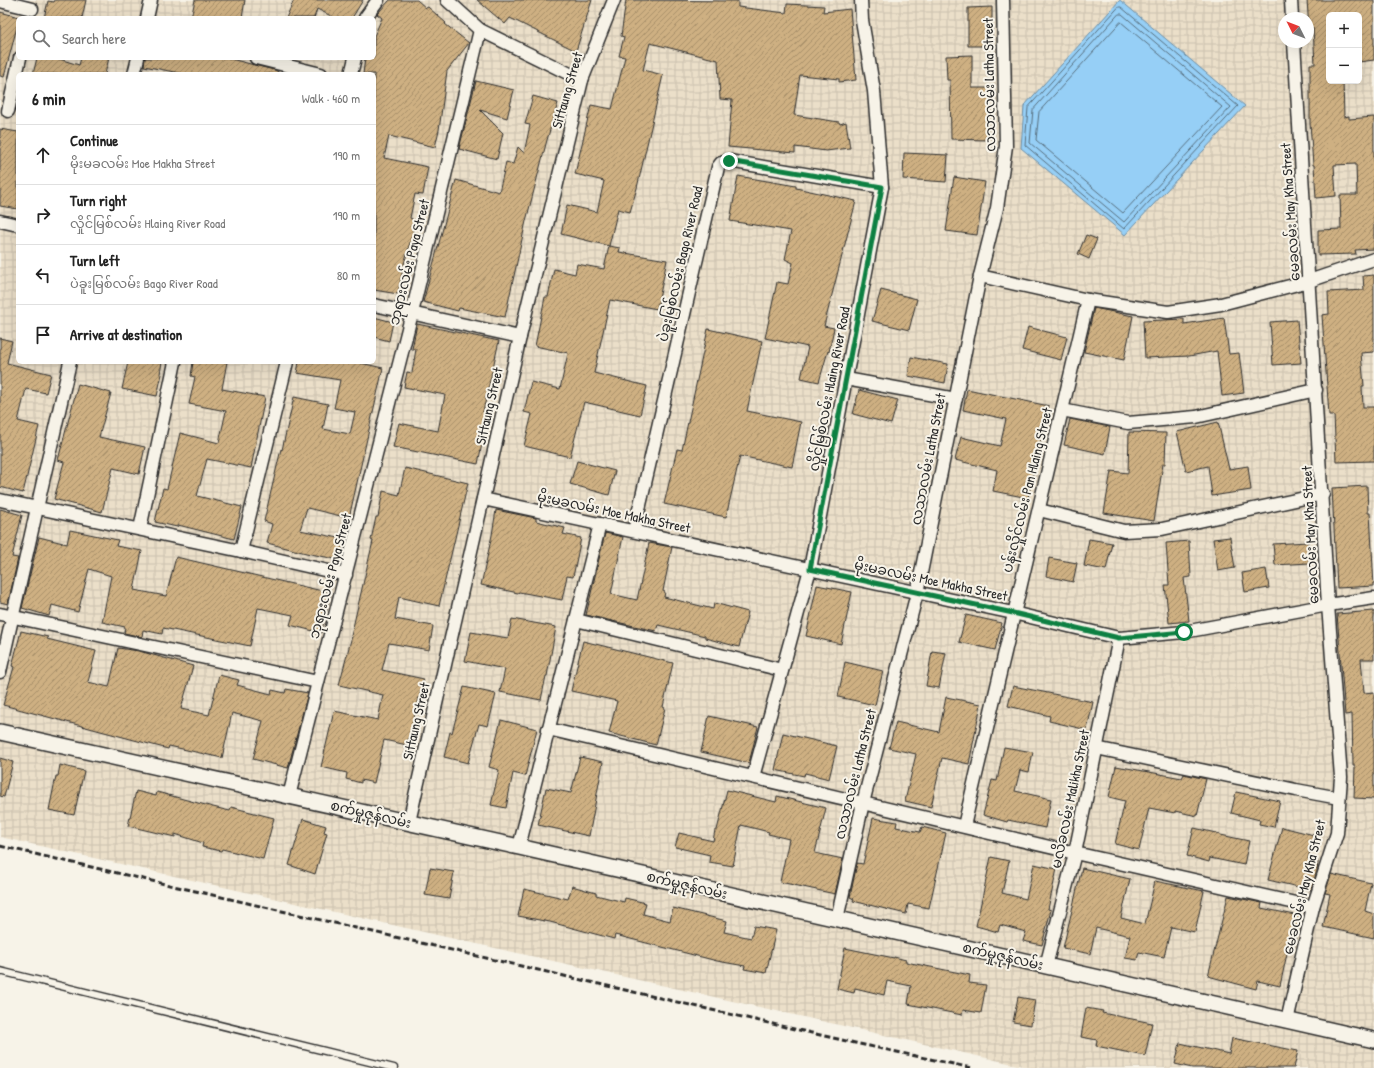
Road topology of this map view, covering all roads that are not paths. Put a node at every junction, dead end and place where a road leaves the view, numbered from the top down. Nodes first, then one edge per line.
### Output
1 (151, 0) edge
2 (378, 0) edge
3 (447, 0) edge
4 (614, 0) edge
5 (860, 0) edge
6 (1002, 0) edge
7 (1291, 0) edge
8 (0, 1) edge
9 (32, 9) edge
10 (1292, 12) edge
11 (147, 16) edge
12 (366, 16) edge
13 (480, 30) junction
14 (1294, 48) edge
15 (20, 60) edge
16 (138, 60) edge
17 (264, 60) edge
18 (354, 60) edge
19 (17, 72) edge
20 (134, 72) edge
21 (313, 72) edge
22 (352, 72) edge
23 (16, 77) edge
24 (582, 80) junction
25 (9, 111) edge
26 (882, 187) junction
27 (0, 221) edge
28 (16, 225) edge
29 (1374, 259) edge
30 (980, 276) junction
31 (1309, 281) junction
32 (1088, 300) junction
33 (376, 305) edge
34 (412, 313) junction
35 (520, 337) junction
36 (70, 364) edge
37 (175, 364) edge
38 (287, 364) edge
39 (846, 378) junction
40 (1316, 390) junction
41 (956, 399) junction
42 (1062, 410) junction
43 (1323, 494) junction
44 (483, 499) junction
45 (0, 500) edge
46 (37, 508) junction
47 (1039, 510) junction
48 (600, 524) junction
49 (140, 530) junction
50 (634, 531) junction
51 (241, 550) junction
52 (810, 569) junction
53 (346, 575) junction
54 (917, 593) junction
55 (1374, 598) edge
56 (1328, 605) junction
57 (1013, 613) junction
58 (0, 614) edge
59 (12, 617) junction
60 (576, 620) junction
61 (1119, 638) junction
62 (782, 670) junction
63 (0, 672) edge
64 (318, 682) junction
65 (548, 729) junction
66 (0, 732) edge
67 (1096, 748) junction
68 (753, 777) junction
69 (290, 796) junction
70 (1339, 798) junction
71 (863, 803) junction
72 (408, 822) junction
73 (964, 826) junction
74 (519, 847) junction
75 (1075, 853) junction
76 (1313, 907) junction
77 (837, 919) junction
78 (1046, 966) junction
79 (0, 971) edge
80 (1287, 1020) junction
81 (1374, 1040) edge
82 (394, 1068) edge

1 - 11 street
2 - 12 street
3 - 13 street
4 - 24 street, Sittaung Street
5 - 26 street, လှိုင်မြစ်လမ်း Hlaing River Road
6 - 30 street, လသာလမ်း Latha Street
7 - 10 street
8 - 9 street
13 - 24 street
13 - 34 street, ဘုရားလမ်း Paya Street
14 - 31 street, မေခလမ်း May Kha Street
15 - 19 street
16 - 20 street
17 - 21 street
18 - 22 street
23 - 25 street
24 - 35 street, Sittaung Street
26 - 39 street, လှိုင်မြစ်လမ်း Hlaing River Road
26 - 50 street, ပဲခူးမြစ်လမ်း Bago River Road
27 - 28 street
29 - 31 street
30 - 32 street
30 - 41 street, လသာလမ်း Latha Street
31 - 32 street
31 - 40 street, မေခလမ်း May Kha Street
32 - 42 street, ပန်းလှိုင်လမ်း Pan Hlaing Street
33 - 34 street
34 - 35 street
34 - 53 street, ဘုရားလမ်း Paya Street
35 - 44 street, Sittaung Street
36 - 46 street
37 - 49 street
38 - 51 street
39 - 41 street
39 - 52 street, လှိုင်မြစ်လမ်း Hlaing River Road
40 - 42 street
40 - 43 street, မေခလမ်း May Kha Street
41 - 54 street, လသာလမ်း Latha Street
42 - 47 street, ပန်းလှိုင်လမ်း Pan Hlaing Street
43 - 47 street
43 - 56 street, မေခလမ်း May Kha Street
44 - 48 street, မိုးမခလမ်း Moe Makha Street
44 - 72 street, Sittaung Street
45 - 46 street
46 - 49 street
46 - 59 street
47 - 57 street, ပန်းလှိုင်လမ်း Pan Hlaing Street
48 - 50 street, မိုးမခလမ်း Moe Makha Street
48 - 60 street
49 - 51 street
50 - 52 street, မိုးမခလမ်း Moe Makha Street
51 - 53 street
52 - 54 street, မိုးမခလမ်း Moe Makha Street
52 - 62 street, လှိုင်မြစ်လမ်း Hlaing River Road
53 - 64 street, ဘုရားလမ်း Paya Street
54 - 57 street, မိုးမခလမ်း Moe Makha Street
54 - 71 street, လသာလမ်း Latha Street
55 - 56 street, မိုးမခလမ်း Moe Makha Street
56 - 61 street, မိုးမခလမ်း Moe Makha Street
56 - 70 street, မေခလမ်း May Kha Street
57 - 61 street, မိုးမခလမ်း Moe Makha Street
57 - 73 street, ပန်းလှိုင်လမ်း Pan Hlaing Street
58 - 59 street
59 - 63 street
59 - 64 street
60 - 62 street
60 - 65 street
61 - 67 street, မလိခလမ်း Malikha Street
62 - 68 street, လှိုင်မြစ်လမ်း Hlaing River Road
64 - 69 street, ဘုရားလမ်း Paya Street
65 - 68 street
65 - 74 street
66 - 69 street, စက်မှုဇုန်လမ်း
67 - 70 street
67 - 75 street, မလိခလမ်း Malikha Street
68 - 71 street
69 - 72 street, စက်မှုဇုန်လမ်း
70 - 76 street, မေခလမ်း May Kha Street
71 - 73 street
71 - 77 street, လသာလမ်း Latha Street
72 - 74 street, စက်မှုဇုန်လမ်း
73 - 75 street
74 - 77 street, စက်မှုဇုန်လမ်း
75 - 76 street
75 - 78 street, မလိခလမ်း Malikha Street
76 - 80 street, မေခလမ်း May Kha Street
77 - 78 street, စက်မှုဇုန်လမ်း
78 - 80 street, စက်မှုဇုန်လမ်း
79 - 82 lane
80 - 81 street, စက်မှုဇုန်လမ်း

